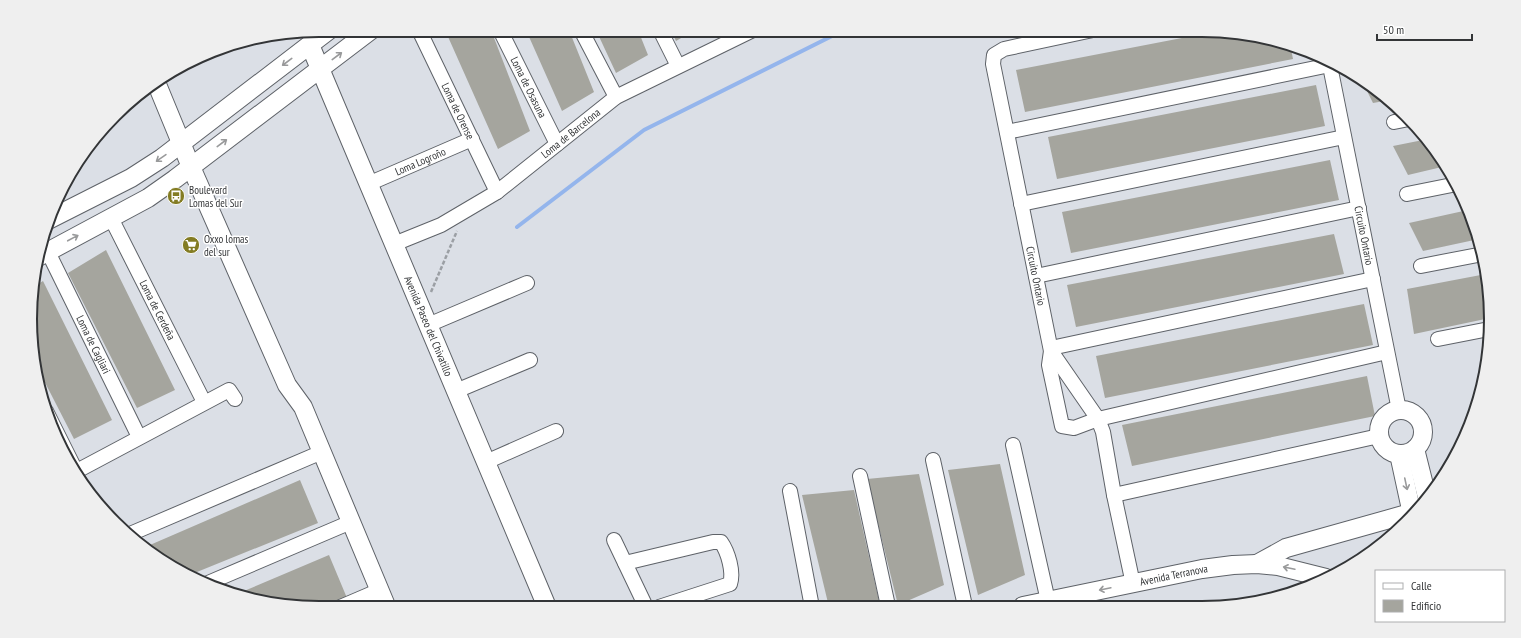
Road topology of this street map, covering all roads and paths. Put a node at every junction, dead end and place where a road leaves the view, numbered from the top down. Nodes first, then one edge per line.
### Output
1 (320, 37) edge
2 (362, 37) edge
3 (422, 37) edge
4 (504, 37) edge
5 (585, 37) edge
6 (664, 37) edge
7 (735, 37) edge
8 (1029, 37) edge
9 (310, 45) junction
10 (1324, 64) edge
11 (678, 66) junction
12 (1331, 68) edge
13 (320, 69) junction
14 (158, 87) edge
15 (616, 97) junction
16 (1402, 120) edge
17 (1394, 122) dead end
18 (1007, 132) junction
19 (1344, 137) junction
20 (472, 139) junction
21 (181, 143) junction
22 (557, 144) junction
23 (191, 167) junction
24 (368, 184) junction
25 (1450, 185) edge
26 (498, 192) junction
27 (1407, 194) dead end
28 (1021, 204) junction
29 (1359, 208) junction
30 (464, 212) junction
31 (56, 216) edge
32 (111, 218) junction
33 (394, 244) junction
34 (45, 253) edge
35 (1477, 255) edge
36 (44, 256) edge
37 (1421, 266) dead end
38 (1036, 276) junction
39 (1373, 280) junction
40 (527, 284) dead end
41 (425, 319) junction
42 (1483, 330) edge
43 (1438, 339) dead end
44 (1051, 349) junction
45 (1388, 352) junction
46 (530, 360) dead end
47 (456, 391) junction
48 (235, 399) dead end
49 (204, 402) junction
50 (1399, 410) junction
51 (1098, 419) junction
52 (556, 431) dead end
53 (1379, 436) junction
54 (139, 437) junction
55 (1013, 445) dead end
56 (1407, 451) junction
57 (322, 452) junction
58 (933, 460) dead end
59 (486, 462) junction
60 (80, 469) edge
61 (860, 476) dead end
62 (790, 490) dead end
63 (1425, 492) edge
64 (1114, 495) junction
65 (1412, 507) edge
66 (1405, 514) edge
67 (351, 522) junction
68 (134, 532) edge
69 (614, 540) dead end
70 (625, 563) junction
71 (1257, 564) junction
72 (1318, 576) edge
73 (213, 581) edge
74 (1133, 584) junction
75 (380, 590) junction
76 (354, 601) edge
77 (384, 601) edge
78 (544, 601) edge
79 (643, 601) edge
80 (678, 601) edge
81 (811, 601) edge
82 (887, 601) edge
83 (964, 601) edge
84 (1048, 601) joint

1 - 9 street
13 -> 2 street
3 - 20 street, Loma de Orense
4 - 22 street, Loma de Osasuna
5 - 15 street
6 - 11 street
7 - 11 street, Loma de Barcelona
8 - 18 street, Circuito Ontario
9 - 13 street, Avenida Paseo del Chivatillo
9 -> 21 street
10 - 18 street
11 - 15 street, Loma de Barcelona
12 - 19 street, Circuito Ontario
23 -> 13 street
13 - 24 street, Avenida Paseo del Chivatillo
14 - 21 street
15 - 22 street, Loma de Barcelona
16 - 17 street
18 - 28 street, Circuito Ontario
19 - 28 street
19 - 29 street, Circuito Ontario
20 - 24 street, Loma Logroño
20 - 26 street, Loma de Orense
21 - 23 street
21 -> 31 street
22 - 26 street, Loma de Barcelona
23 - 32 street
23 - 57 street
24 - 33 street, Avenida Paseo del Chivatillo
25 - 27 street
26 - 30 street, Loma de Barcelona
28 - 38 street, Circuito Ontario
29 - 38 street
29 - 39 street, Circuito Ontario
30 - 33 street, Loma de Barcelona
30 - 41 path
34 -> 32 street
32 - 49 street, Loma de Cerdeña
33 - 41 street, Avenida Paseo del Chivatillo
35 - 37 street
36 - 54 street, Loma de Cagliari
38 - 44 street, Circuito Ontario
39 - 44 street
39 - 45 street, Circuito Ontario
40 - 41 street
41 - 47 street, Avenida Paseo del Chivatillo
42 - 43 street
44 - 51 street, Circuito Ontario
44 - 51 street
45 - 50 street, Circuito Ontario
45 - 51 street
46 - 47 street
47 - 59 street, Avenida Paseo del Chivatillo
48 - 49 street
49 - 54 street
50 - 53 street
50 - 56 street
51 - 64 street, Circuito Ontario
52 - 59 street
53 - 56 street
53 - 64 street
54 - 60 street
55 - 84 street
56 - 63 street
56 -> 65 street
57 - 67 street
57 - 68 street
58 - 83 street
59 - 78 street, Avenida Paseo del Chivatillo
61 - 82 street
62 - 81 street
64 - 74 street, Circuito Ontario
66 - 71 street
67 - 73 street
67 - 75 street
69 - 70 street
70 - 79 street
70 - 80 street
72 -> 71 street, Avenida Terranova
71 - 74 street, Avenida Terranova
74 -> 84 street, Avenida Terranova
75 - 76 street
75 - 77 street

